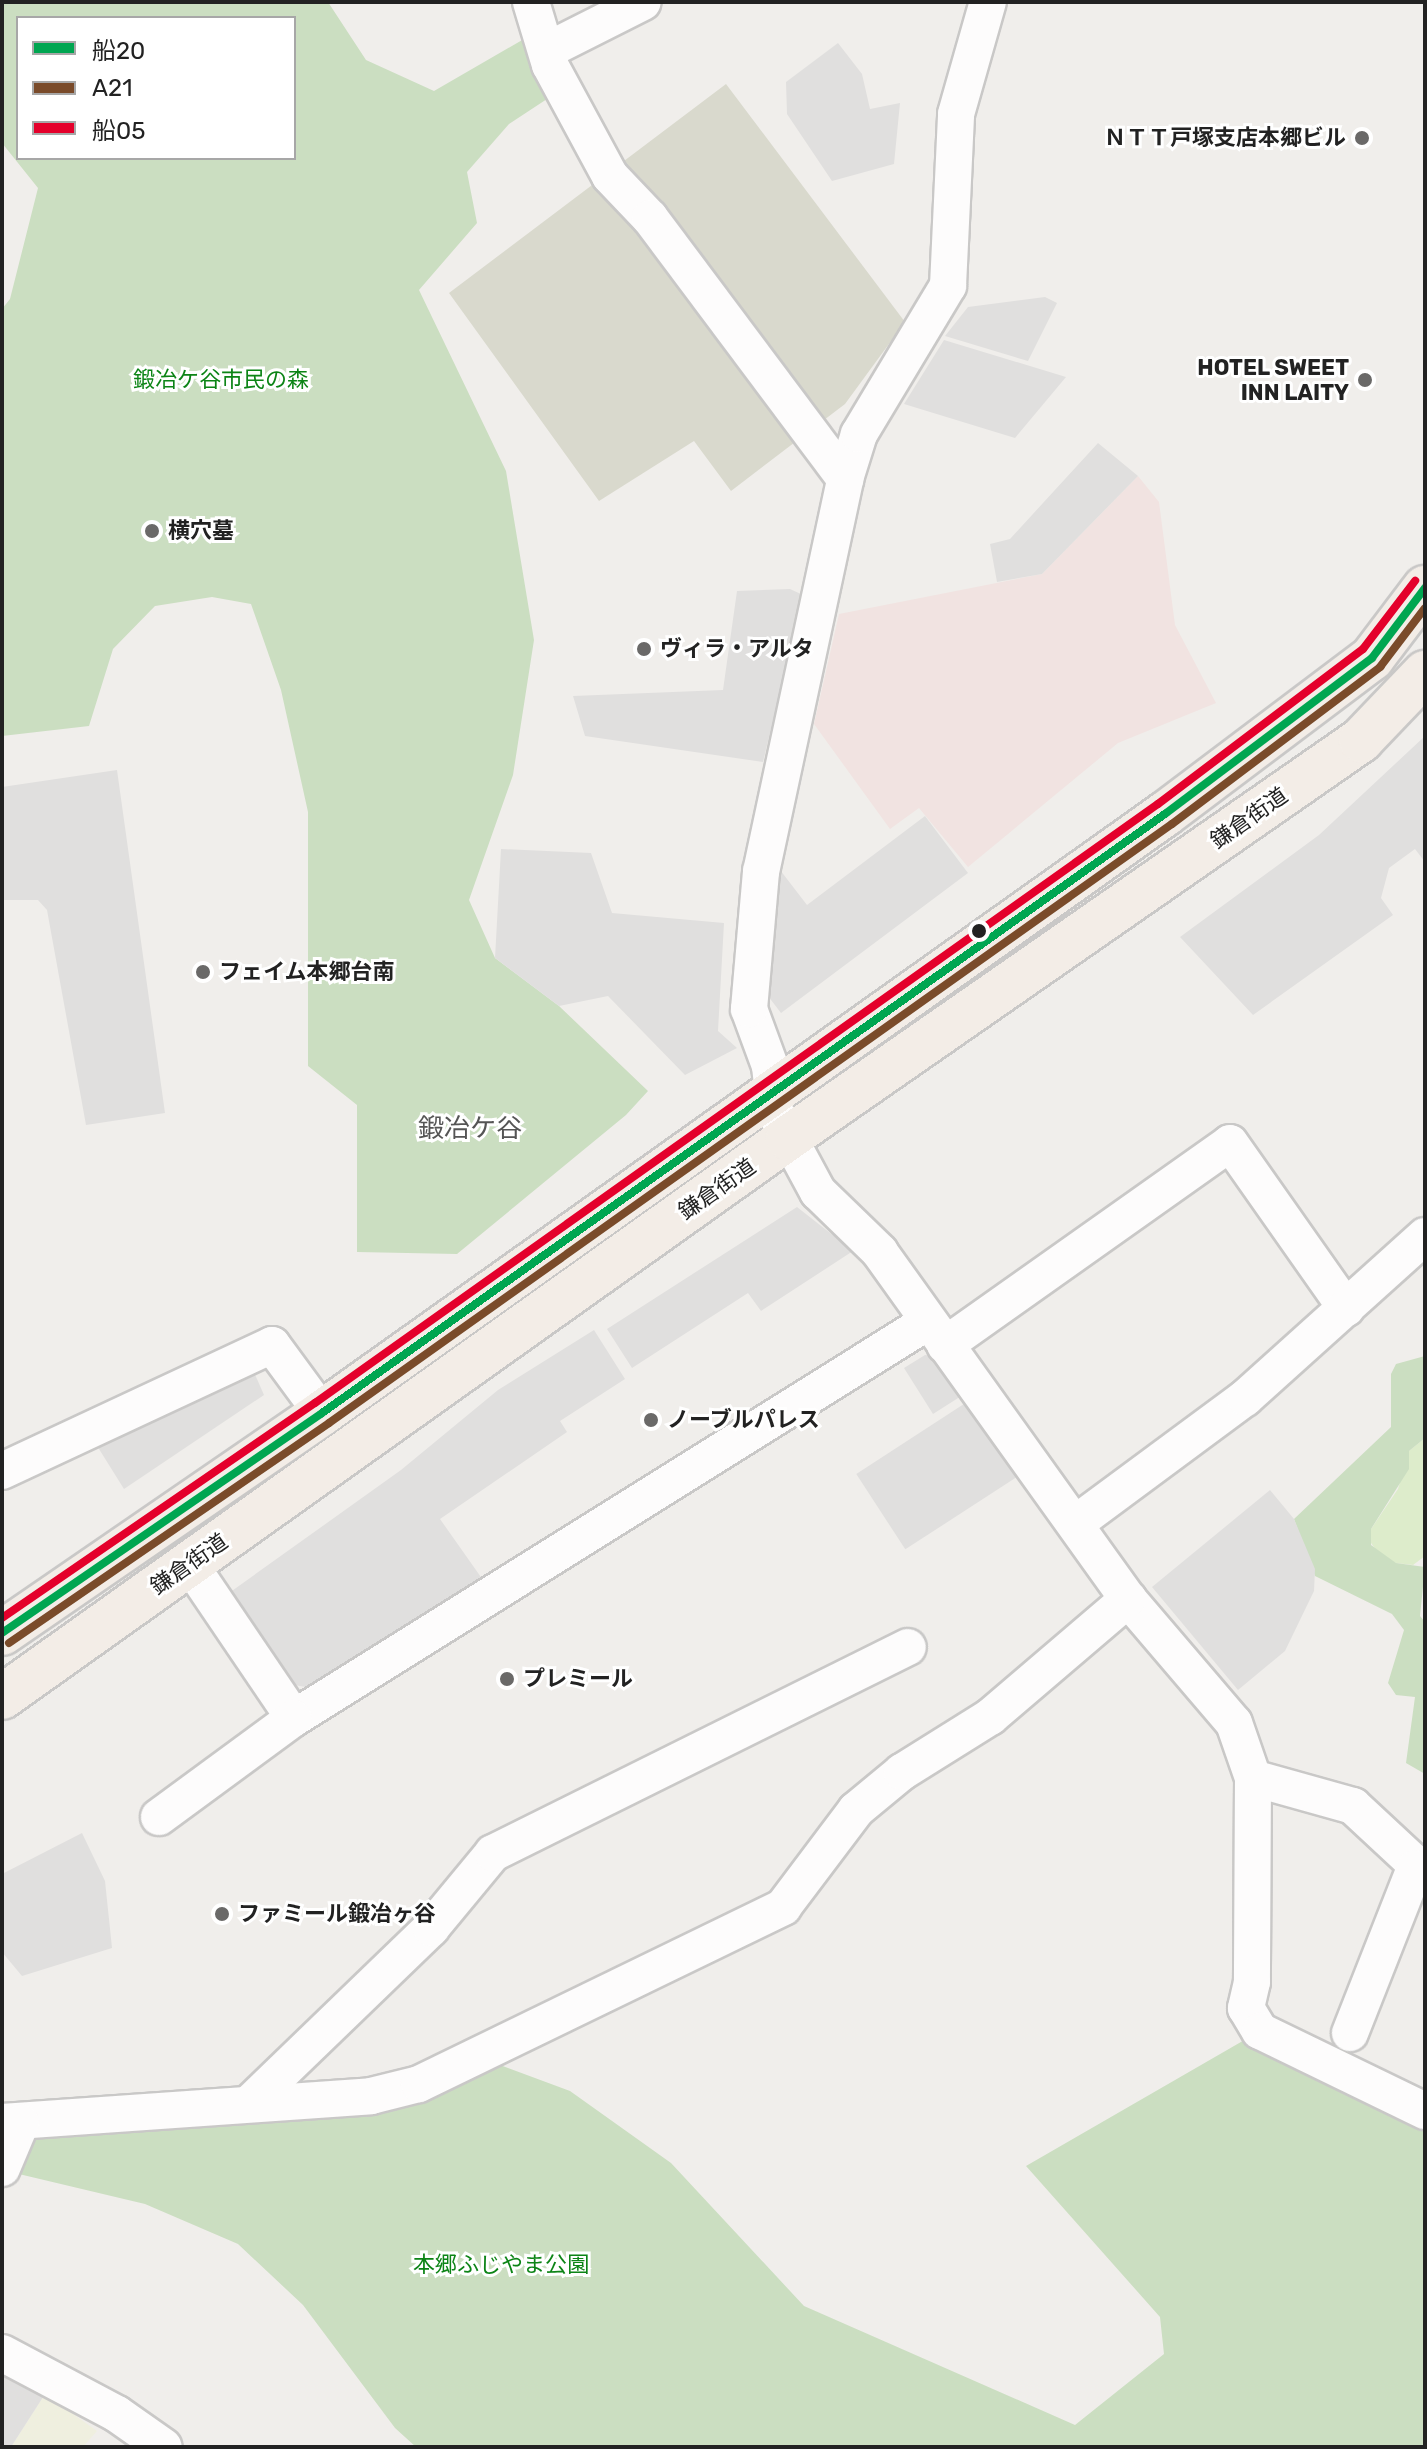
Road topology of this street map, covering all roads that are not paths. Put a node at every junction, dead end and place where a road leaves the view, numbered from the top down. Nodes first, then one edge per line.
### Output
1 (531, 2) edge
2 (643, 2) edge
3 (988, 2) edge
4 (548, 50) junction
5 (845, 479) junction
6 (1425, 588) edge
7 (1425, 673) edge
8 (771, 1091) junction
9 (788, 1138) junction
10 (1425, 1236) edge
11 (1346, 1308) junction
12 (936, 1334) junction
13 (322, 1413) junction
14 (2, 1471) edge
15 (1076, 1523) junction
16 (189, 1563) junction
17 (1128, 1599) junction
18 (2, 1633) edge
19 (908, 1647) dead end
20 (2, 1697) edge
21 (294, 1718) junction
22 (1253, 1778) junction
23 (159, 1817) dead end
24 (1420, 1871) edge
25 (1350, 2033) dead end
26 (253, 2100) junction
27 (1425, 2111) edge
28 (12, 2123) edge
29 (2, 2168) edge
30 (2, 2353) edge
31 (164, 2447) edge

1 - 4 street
2 - 4 street
3 - 5 street
4 - 5 street
5 - 8 street
6 - 8 main road
7 - 9 main road, 鎌倉街道
8 - 9 street
8 - 13 main road
9 - 12 street
9 - 16 main road, 鎌倉街道
10 - 11 street
11 - 12 street
11 - 15 street
12 - 15 street
12 - 21 street
13 - 14 street
13 - 18 main road
15 - 17 street
16 - 20 main road, 鎌倉街道
16 - 21 street
17 - 22 street
17 - 26 street
19 - 26 street
21 - 23 street
22 - 24 street
22 - 27 street
24 - 25 street
26 - 28 street
28 - 29 street
30 - 31 street

